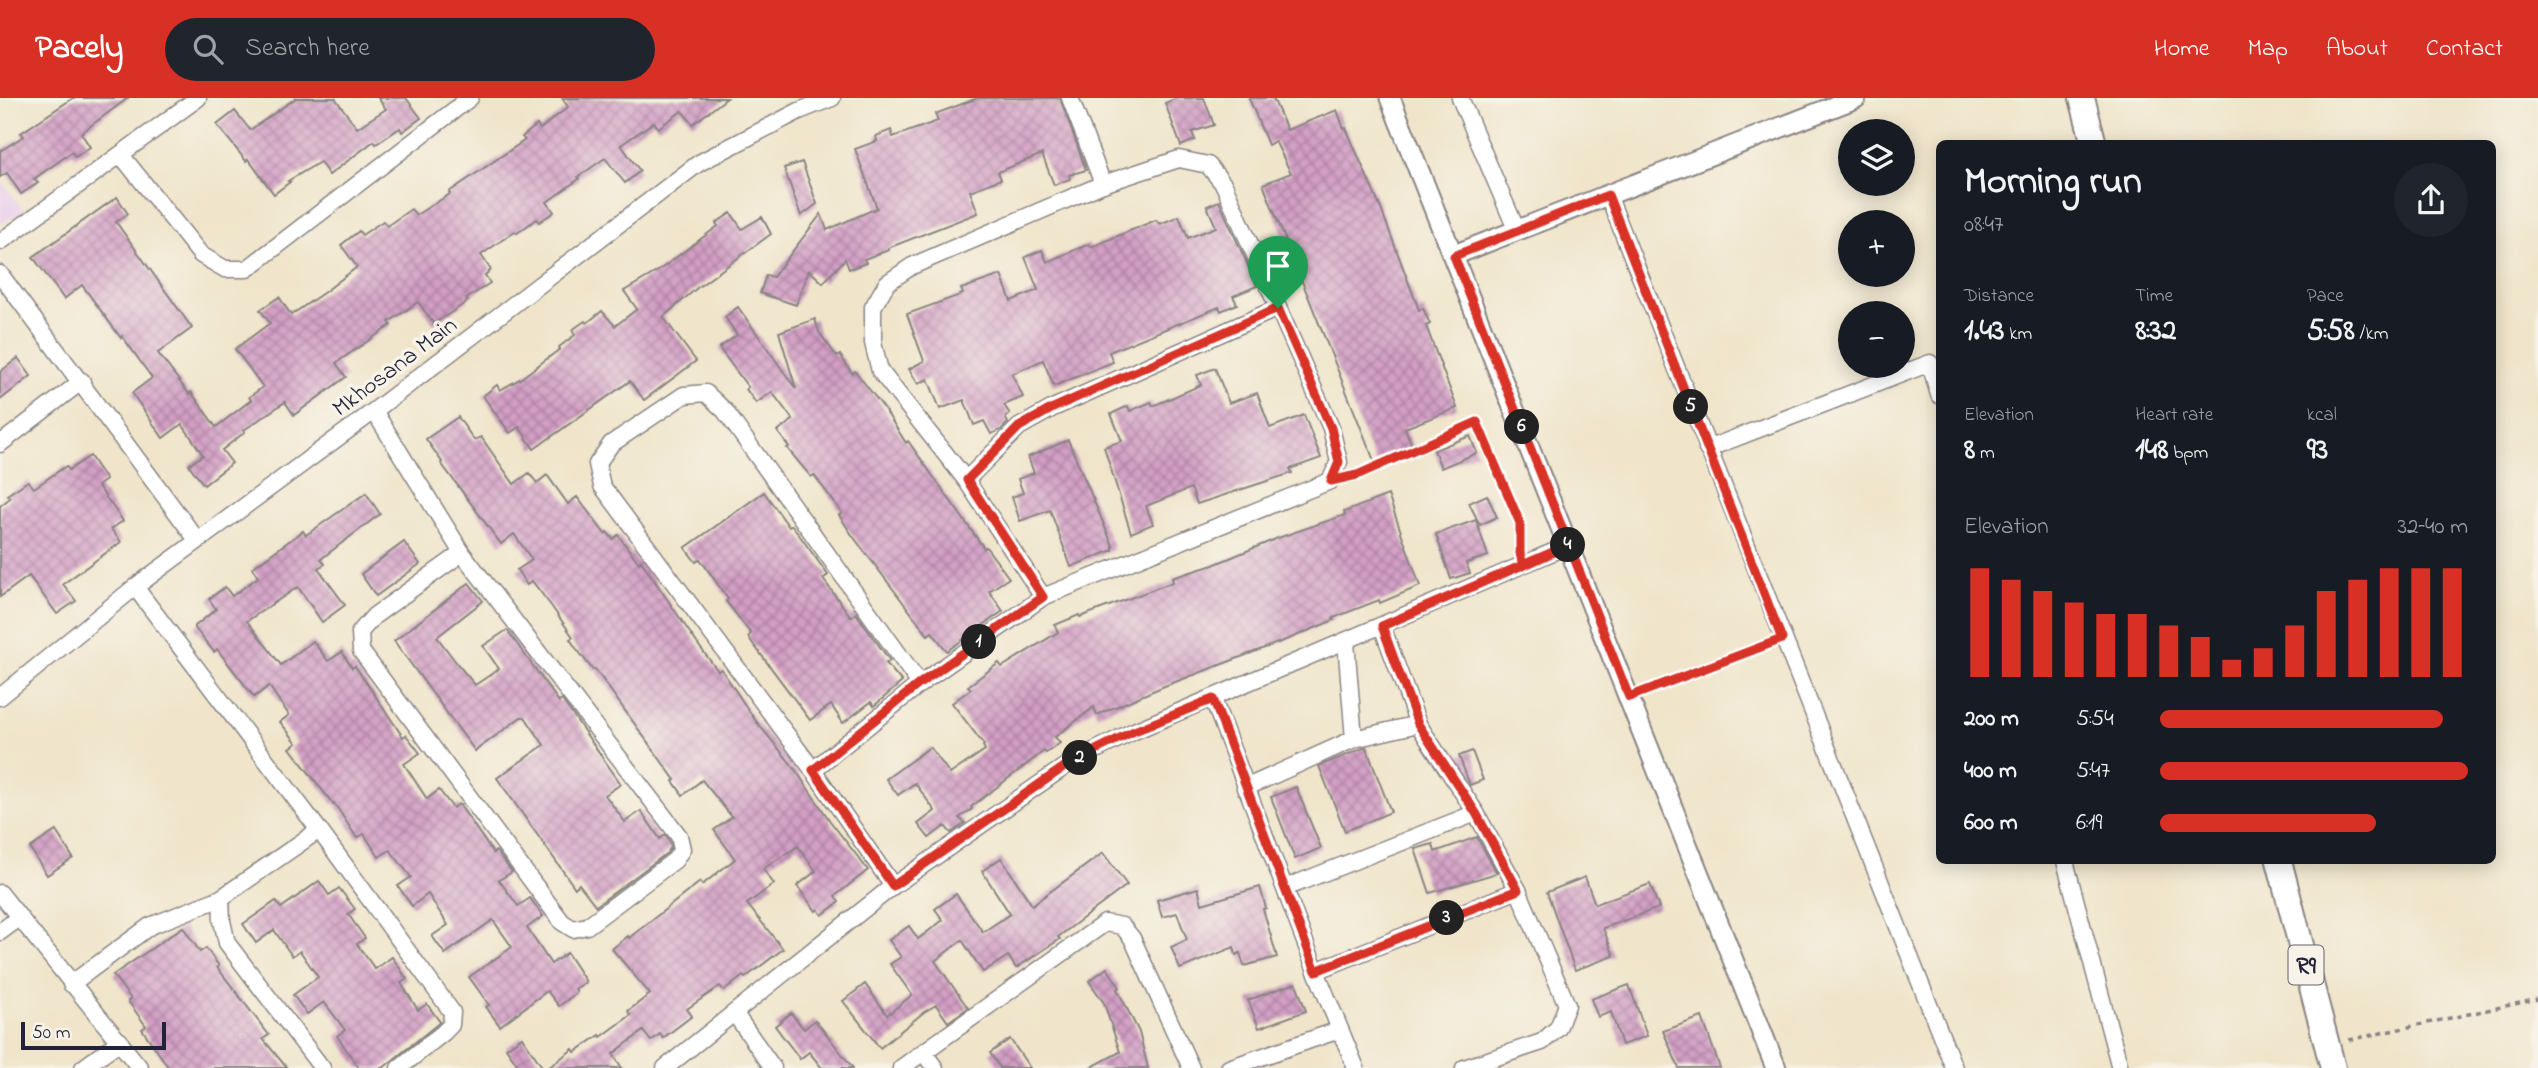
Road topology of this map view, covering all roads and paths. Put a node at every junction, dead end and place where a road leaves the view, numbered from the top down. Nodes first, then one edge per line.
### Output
1 (198, 98) edge
2 (470, 98) edge
3 (832, 98) edge
4 (1070, 98) edge
5 (1390, 98) edge
6 (1460, 98) edge
7 (1856, 98) edge
8 (2082, 98) edge
9 (2093, 140) edge
10 (121, 155) junction
11 (1103, 184) junction
12 (1608, 195) junction
13 (1517, 231) junction
14 (0, 242) edge
15 (1454, 256) junction
16 (0, 274) edge
17 (1278, 308) junction
18 (82, 381) junction
19 (1936, 384) edge
20 (374, 411) junction
21 (0, 444) edge
22 (1707, 449) junction
23 (967, 480) junction
24 (1331, 481) junction
25 (197, 540) junction
26 (1569, 545) junction
27 (462, 553) junction
28 (1523, 566) junction
29 (135, 587) junction
30 (1043, 597) junction
31 (1382, 626) junction
32 (1782, 639) junction
33 (1346, 642) junction
34 (919, 684) junction
35 (0, 697) edge
36 (1629, 697) junction
37 (1213, 699) junction
38 (1418, 724) junction
39 (1354, 739) junction
40 (813, 770) junction
41 (1245, 788) junction
42 (1476, 813) junction
43 (319, 830) junction
44 (2065, 864) edge
45 (2281, 864) edge
46 (893, 886) junction
47 (1285, 888) junction
48 (1518, 890) junction
49 (0, 893) edge
50 (221, 898) junction
51 (19, 919) junction
52 (0, 932) edge
53 (1316, 971) junction
54 (71, 984) junction
55 (2538, 999) edge
56 (735, 1014) junction
57 (1339, 1030) junction
58 (120, 1041) junction
59 (923, 1052) junction
60 (2330, 1057) edge
61 (83, 1068) edge
62 (140, 1068) edge
63 (322, 1068) edge
64 (399, 1068) edge
65 (665, 1068) edge
66 (773, 1068) edge
67 (901, 1068) edge
68 (935, 1068) edge
69 (1191, 1068) edge
70 (1229, 1068) edge
71 (1356, 1068) edge
72 (1464, 1068) edge
73 (1776, 1068) edge
74 (1954, 1068) edge
75 (2120, 1068) edge

1 - 10 street
2 - 10 street
3 - 20 street, Mkhosana Main
4 - 11 street
5 - 15 street
6 - 13 street
7 - 12 street
8 - 9 highway
10 - 14 street
11 - 17 street
11 - 23 street
12 - 13 street
12 - 22 street
13 - 15 street
15 - 26 street
16 - 18 street
17 - 23 street
17 - 24 street
18 - 21 street
18 - 25 street
19 - 22 street
20 - 25 street, Mkhosana Main
20 - 27 street
22 - 32 street
23 - 30 street
24 - 28 path
24 - 30 street
25 - 29 street, Mkhosana Main
26 - 28 street
26 - 36 street
27 - 27 street
28 - 31 street
29 - 35 street, Mkhosana Main
29 - 43 street
30 - 34 street
31 - 33 street
31 - 38 street
32 - 36 path
32 - 74 street
33 - 37 street
33 - 39 street
34 - 40 street
34 - 40 street
36 - 73 street
37 - 41 street
37 - 46 street
38 - 39 street
38 - 42 street
39 - 41 street
40 - 46 street
41 - 47 street
42 - 47 street
42 - 48 street
43 - 50 street
43 - 64 street
44 - 75 street
45 - 60 highway, R9
46 - 56 street
47 - 53 street
48 - 53 street
48 - 72 street
49 - 51 street
50 - 54 street
50 - 63 street
51 - 52 street
51 - 54 street
53 - 57 street
54 - 58 street
55 - 60 path
56 - 65 street
56 - 66 street
57 - 70 street
57 - 71 street
58 - 61 street
58 - 62 street
59 - 67 street
59 - 68 street
59 - 69 street

